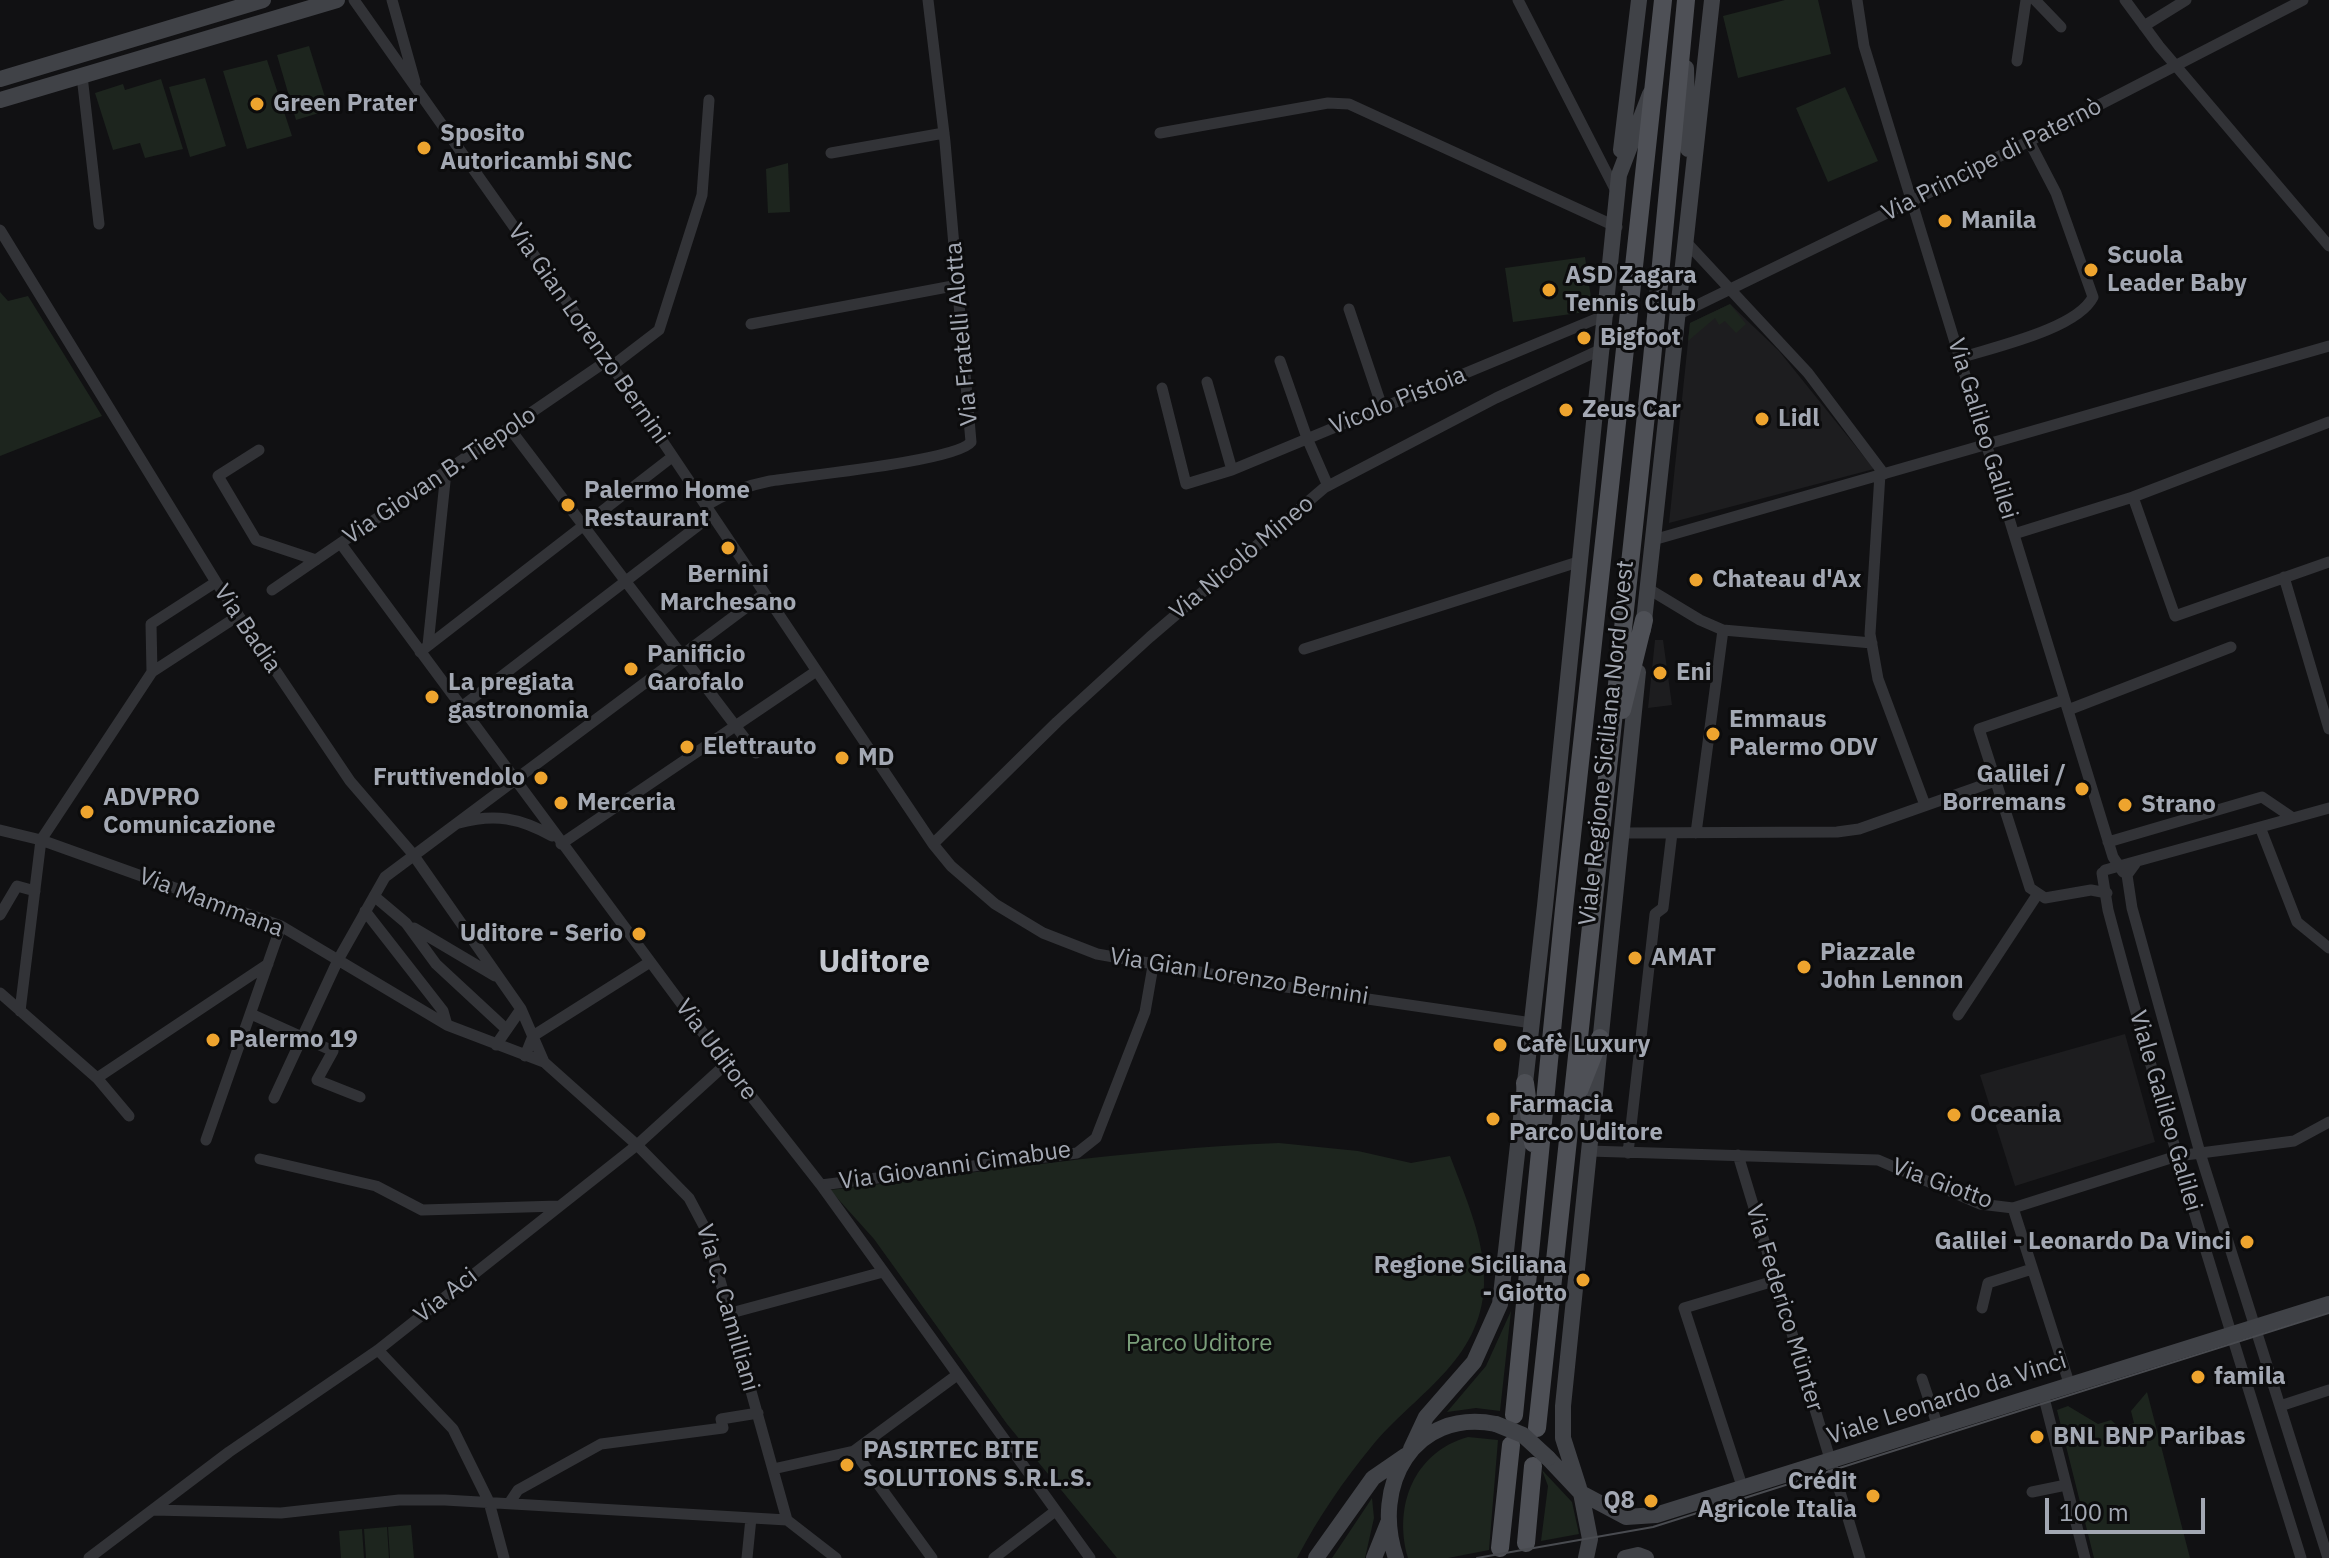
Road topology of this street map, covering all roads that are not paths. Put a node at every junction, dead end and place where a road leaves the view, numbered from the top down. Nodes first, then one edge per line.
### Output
1 (263, 0) edge
2 (337, 0) edge
3 (354, 0) edge
4 (392, 0) edge
5 (928, 0) edge
6 (1518, 0) edge
7 (1639, 0) edge
8 (1663, 0) edge
9 (1713, 0) edge
10 (1857, 0) edge
11 (2026, 0) edge
12 (2035, 0) edge
13 (2125, 0) edge
14 (2186, 0) edge
15 (2303, 0) edge
16 (1685, 8) edge
17 (179, 25) junction
18 (2144, 26) junction
19 (2061, 27) dead end
20 (186, 45) junction
21 (2017, 61) dead end
22 (2178, 66) junction
23 (82, 76) junction
24 (0, 79) edge
25 (1655, 85) junction
26 (417, 91) junction
27 (0, 100) edge
28 (709, 100) dead end
29 (944, 133) junction
30 (1160, 133) dead end
31 (2029, 141) junction
32 (831, 153) dead end
33 (1619, 175) junction
34 (1618, 195) junction
35 (1911, 201) junction
36 (1690, 215) junction
37 (99, 224) dead end
38 (1617, 227) junction
39 (0, 230) edge
40 (1687, 243) junction
41 (2329, 246) edge
42 (958, 285) junction
43 (1731, 288) junction
44 (1349, 309) dead end
45 (1608, 314) junction
46 (1679, 314) junction
47 (751, 324) dead end
48 (2329, 346) edge
49 (1604, 348) junction
50 (1960, 358) junction
51 (1280, 361) dead end
52 (610, 363) junction
53 (1207, 382) dead end
54 (1162, 388) dead end
55 (1598, 406) junction
56 (1382, 407) junction
57 (2329, 422) edge
58 (510, 429) junction
59 (1307, 438) junction
60 (1614, 443) junction
61 (1986, 444) junction
62 (259, 450) dead end
63 (672, 457) junction
64 (1232, 470) junction
65 (446, 472) junction
66 (1882, 474) junction
67 (1328, 486) junction
68 (2133, 497) junction
69 (709, 510) junction
70 (583, 525) junction
71 (2014, 534) junction
72 (1653, 540) junction
73 (341, 544) junction
74 (316, 560) junction
75 (1581, 561) junction
76 (2329, 562) edge
77 (2284, 577) junction
78 (625, 581) junction
79 (216, 582) junction
80 (1647, 588) junction
81 (272, 590) dead end
82 (764, 594) junction
83 (238, 616) junction
84 (1644, 620) junction
85 (1723, 630) junction
86 (1872, 643) junction
87 (2231, 647) dead end
88 (424, 648) junction
89 (1304, 649) dead end
90 (681, 654) junction
91 (152, 672) junction
92 (815, 672) junction
93 (2066, 705) junction
94 (460, 708) junction
95 (735, 726) junction
96 (2329, 729) edge
97 (756, 753) dead end
98 (513, 778) junction
99 (1995, 781) junction
100 (1603, 794) junction
101 (1925, 805) junction
102 (2329, 808) edge
103 (2293, 818) junction
104 (451, 825) junction
105 (2260, 827) junction
106 (0, 830) edge
107 (1621, 833) junction
108 (1672, 833) junction
109 (1696, 833) junction
110 (41, 840) junction
111 (559, 842) junction
112 (2108, 842) junction
113 (933, 844) junction
114 (412, 853) junction
115 (2112, 876) junction
116 (2086, 890) junction
117 (35, 891) junction
118 (2037, 895) junction
119 (374, 896) junction
120 (365, 911) junction
121 (0, 915) edge
122 (406, 923) junction
123 (281, 926) junction
124 (2329, 948) edge
125 (338, 960) junction
126 (650, 962) junction
127 (268, 963) junction
128 (1153, 966) junction
129 (500, 979) junction
130 (0, 993) edge
131 (521, 1009) junction
132 (20, 1011) junction
133 (251, 1014) junction
134 (1958, 1015) dead end
135 (1532, 1023) junction
136 (447, 1025) junction
137 (505, 1028) junction
138 (301, 1036) junction
139 (533, 1036) junction
140 (1600, 1038) junction
141 (496, 1045) junction
142 (525, 1056) junction
143 (544, 1062) junction
144 (726, 1064) junction
145 (97, 1078) junction
146 (1525, 1083) junction
147 (360, 1097) dead end
148 (274, 1098) dead end
149 (1570, 1112) junction
150 (129, 1116) dead end
151 (2329, 1122) edge
152 (206, 1140) dead end
153 (637, 1145) junction
154 (1589, 1151) junction
155 (1628, 1153) junction
156 (2200, 1153) junction
157 (1738, 1155) junction
158 (2177, 1156) junction
159 (260, 1159) dead end
160 (1537, 1174) junction
161 (821, 1185) junction
162 (559, 1206) junction
163 (2013, 1208) junction
164 (2032, 1269) junction
165 (883, 1272) junction
166 (1774, 1281) junction
167 (2329, 1304) edge
168 (1982, 1308) dead end
169 (731, 1313) junction
170 (2255, 1327) junction
171 (2229, 1336) junction
172 (378, 1350) junction
173 (957, 1375) junction
174 (1922, 1379) dead end
175 (2070, 1386) junction
176 (2329, 1390) edge
177 (2043, 1394) junction
178 (2280, 1406) junction
179 (758, 1413) junction
180 (1514, 1415) dead end
181 (1938, 1427) junction
182 (1537, 1428) dead end
183 (1511, 1445) dead end
184 (854, 1451) junction
185 (1408, 1452) junction
186 (1831, 1461) junction
187 (1541, 1462) junction
188 (773, 1469) junction
189 (2066, 1485) junction
190 (1743, 1489) junction
191 (1580, 1491) junction
192 (2032, 1492) dead end
193 (489, 1502) junction
194 (510, 1502) junction
195 (153, 1510) junction
196 (1054, 1512) junction
197 (751, 1518) junction
198 (787, 1520) junction
199 (1388, 1523) junction
200 (1526, 1543) dead end
201 (1500, 1548) dead end
202 (89, 1558) edge
203 (504, 1558) edge
204 (747, 1558) edge
205 (836, 1558) edge
206 (932, 1558) edge
207 (994, 1558) edge
208 (1090, 1558) edge
209 (1316, 1558) edge
210 (1374, 1558) edge
211 (1396, 1558) edge
212 (1586, 1558) edge
213 (1625, 1558) edge
214 (1646, 1558) edge
215 (1858, 1558) edge
216 (2085, 1558) edge
217 (2301, 1558) edge
218 (2328, 1558) edge

1 - 17 street
2 - 20 street
3 - 26 street, Via Gian Lorenzo Bernini
4 - 26 street, Via Gian Lorenzo Bernini
5 - 29 street, Via Fratelli Alotta
6 - 34 street
7 - 33 street
8 - 25 main road, Viale Regione Siciliana Nord Ovest
9 - 36 street, Viale Regione Siciliana Nord Ovest
10 - 35 street, Via Galileo Galilei
11 - 21 street
12 - 19 street
13 - 18 street
14 - 18 street
15 - 22 street, Via Principe di Paternò
16 - 36 street
16 - 100 main road, Viale Regione Siciliana Nord Ovest
17 - 20 street
17 - 24 street
18 - 22 street
20 - 23 street
22 - 31 street, Via Principe di Paternò
22 - 41 street
23 - 27 street
23 - 37 street
25 - 33 street
25 - 60 main road, Viale Regione Siciliana Nord Ovest
26 - 52 street, Via Gian Lorenzo Bernini
28 - 52 street, Via Giovan B. Tiepolo
29 - 32 street
29 - 42 street, Via Fratelli Alotta
30 - 38 street
31 - 35 street, Via Principe di Paternò
31 - 50 street
33 - 34 street
34 - 38 street
35 - 43 street, Via Principe di Paternò
35 - 50 street, Via Galileo Galilei
36 - 40 street, Viale Regione Siciliana Nord Ovest
38 - 45 street
39 - 79 street, Via Badia
40 - 43 street
40 - 46 street, Viale Regione Siciliana Nord Ovest
42 - 47 street
42 - 69 street, Via Fratelli Alotta
43 - 46 street, Via Principe di Paternò
43 - 66 street
44 - 56 street
45 - 49 street
45 - 56 street, Vicolo Pistoia
46 - 72 street, Viale Regione Siciliana Nord Ovest
48 - 61 street
49 - 55 street
49 - 67 street, Via Nicolò Mineo
50 - 61 street, Via Galileo Galilei
51 - 59 street
52 - 58 street, Via Giovan B. Tiepolo
52 - 63 street, Via Gian Lorenzo Bernini
53 - 64 street
54 - 64 street, Vicolo Pistoia
55 - 60 street
55 - 75 street
56 - 59 street, Vicolo Pistoia
57 - 68 street
58 - 65 street, Via Giovan B. Tiepolo
58 - 70 street
59 - 64 street, Vicolo Pistoia
59 - 67 street
60 - 160 main road, Viale Regione Siciliana Nord Ovest
61 - 66 street
61 - 71 street, Via Galileo Galilei
62 - 74 street
63 - 69 street, Via Gian Lorenzo Bernini
63 - 70 street
65 - 73 street, Via Giovan B. Tiepolo
65 - 88 street
66 - 72 street
66 - 86 street
67 - 113 street, Via Nicolò Mineo
68 - 71 street
68 - 77 street
69 - 78 street
69 - 82 street, Via Gian Lorenzo Bernini
70 - 78 street
70 - 88 street
71 - 93 street, Via Galileo Galilei
72 - 80 street, Viale Regione Siciliana Nord Ovest
73 - 74 street, Via Giovan B. Tiepolo
73 - 88 street, Via Uditore
74 - 81 street, Via Giovan B. Tiepolo
75 - 89 street
75 - 135 street
76 - 77 street
77 - 96 street
78 - 90 street
78 - 94 street
79 - 83 street, Via Badia
79 - 91 street
80 - 84 street, Viale Regione Siciliana Nord Ovest
80 - 85 street
82 - 90 street
82 - 92 street, Via Gian Lorenzo Bernini
83 - 91 street
83 - 114 street, Via Badia
84 - 100 main road
84 - 107 street, Viale Regione Siciliana Nord Ovest
85 - 86 street
85 - 109 street
86 - 101 street
87 - 93 street
88 - 94 street, Via Uditore
90 - 95 street
90 - 98 street
91 - 110 street
92 - 95 street
92 - 113 street, Via Gian Lorenzo Bernini
93 - 99 street
93 - 112 street, Via Galileo Galilei
94 - 98 street, Via Uditore
95 - 97 street
95 - 111 street
98 - 104 street
98 - 111 street, Via Uditore
99 - 101 street
99 - 118 street
100 - 149 main road, Viale Regione Siciliana Nord Ovest
101 - 109 street
102 - 103 street
103 - 105 street
103 - 112 street
104 - 111 street
104 - 114 street
105 - 115 street
105 - 124 street
106 - 110 street, Via Mammana
107 - 108 street
107 - 140 street, Viale Regione Siciliana Nord Ovest
108 - 109 street
108 - 155 street
110 - 117 street
110 - 123 street, Via Mammana
111 - 126 street, Via Uditore
112 - 115 street, Via Galileo Galilei
113 - 128 street, Via Gian Lorenzo Bernini
114 - 119 street
114 - 129 street, Via Badia
115 - 116 street
115 - 116 street
115 - 156 street, Viale Galileo Galilei
115 - 158 street, Viale Galileo Galilei
116 - 118 street
117 - 121 street
117 - 132 street
118 - 134 street
119 - 120 street
119 - 122 street
120 - 125 street
120 - 136 street
122 - 129 street
122 - 137 street
123 - 125 street, Via Mammana
123 - 127 street
125 - 136 street, Via Mammana
125 - 138 street
126 - 139 street
126 - 144 street, Via Uditore
127 - 133 street
127 - 145 street
128 - 135 street, Via Gian Lorenzo Bernini
128 - 161 street, Via Giovanni Cimabue
129 - 131 street, Via Badia
130 - 132 street
131 - 137 street
131 - 139 street, Via Badia
132 - 145 street
133 - 138 street
133 - 152 street
135 - 146 street
136 - 141 street, Via Mammana
137 - 141 street
138 - 147 street
138 - 148 street
139 - 142 street
139 - 143 street, Via Badia
140 - 149 main road
140 - 154 street, Viale Regione Siciliana Nord Ovest
141 - 142 street, Via Mammana
142 - 143 street, Via Mammana
143 - 153 street, Via C. Camilliani
144 - 153 street, Via Aci
144 - 161 street, Via Uditore
145 - 150 street
146 - 160 main road
146 - 185 street
149 - 182 main road, Viale Regione Siciliana Nord Ovest
151 - 156 street, Via Giotto
153 - 162 street, Via Aci
153 - 169 street, Via C. Camilliani
154 - 155 street, Via Giotto
154 - 191 street, Viale Regione Siciliana Nord Ovest
155 - 157 street, Via Giotto
156 - 158 street, Via Giotto
156 - 170 street, Viale Galileo Galilei
157 - 163 street, Via Giotto
157 - 166 street, Via Federico Münter
158 - 163 street, Via Giotto
158 - 171 street, Viale Galileo Galilei
159 - 162 street
160 - 180 main road, Viale Regione Siciliana Nord Ovest
161 - 165 street, Via Uditore
162 - 172 street, Via Aci
163 - 164 street
164 - 168 street
164 - 175 street
165 - 169 street
165 - 173 street, Via Uditore
166 - 186 street, Via Federico Münter
166 - 190 street
167 - 170 street, Viale Leonardo da Vinci
169 - 179 street, Via C. Camilliani
170 - 171 street, Viale Leonardo da Vinci
170 - 178 street, Viale Galileo Galilei
171 - 175 street, Viale Leonardo da Vinci
171 - 217 street, Viale Galileo Galilei
172 - 193 street
172 - 195 street, Via Aci
173 - 184 street
173 - 196 street, Via Uditore
174 - 181 street
175 - 177 street, Viale Leonardo da Vinci
176 - 178 street
177 - 181 street, Viale Leonardo da Vinci
177 - 189 street
178 - 218 street, Viale Galileo Galilei
179 - 188 street, Via C. Camilliani
179 - 194 street
181 - 186 street, Viale Leonardo da Vinci
183 - 201 main road
184 - 188 street
184 - 206 street
185 - 187 street, Viale Leonardo da Vinci, bridge
185 - 199 street
185 - 209 street
186 - 190 street, Viale Leonardo da Vinci
186 - 215 street, Via Federico Münter
187 - 191 street, Viale Leonardo da Vinci
187 - 200 main road
188 - 198 street, Via C. Camilliani
189 - 192 street
189 - 216 street
190 - 191 street, Viale Leonardo da Vinci
191 - 212 street, Viale Regione Siciliana Nord Ovest
193 - 194 street
193 - 195 street
193 - 203 street
194 - 197 street
195 - 202 street, Via Aci
196 - 207 street
196 - 208 street, Via Uditore
197 - 198 street
197 - 204 street
198 - 205 street
199 - 210 street
199 - 211 street
213 - 214 street

